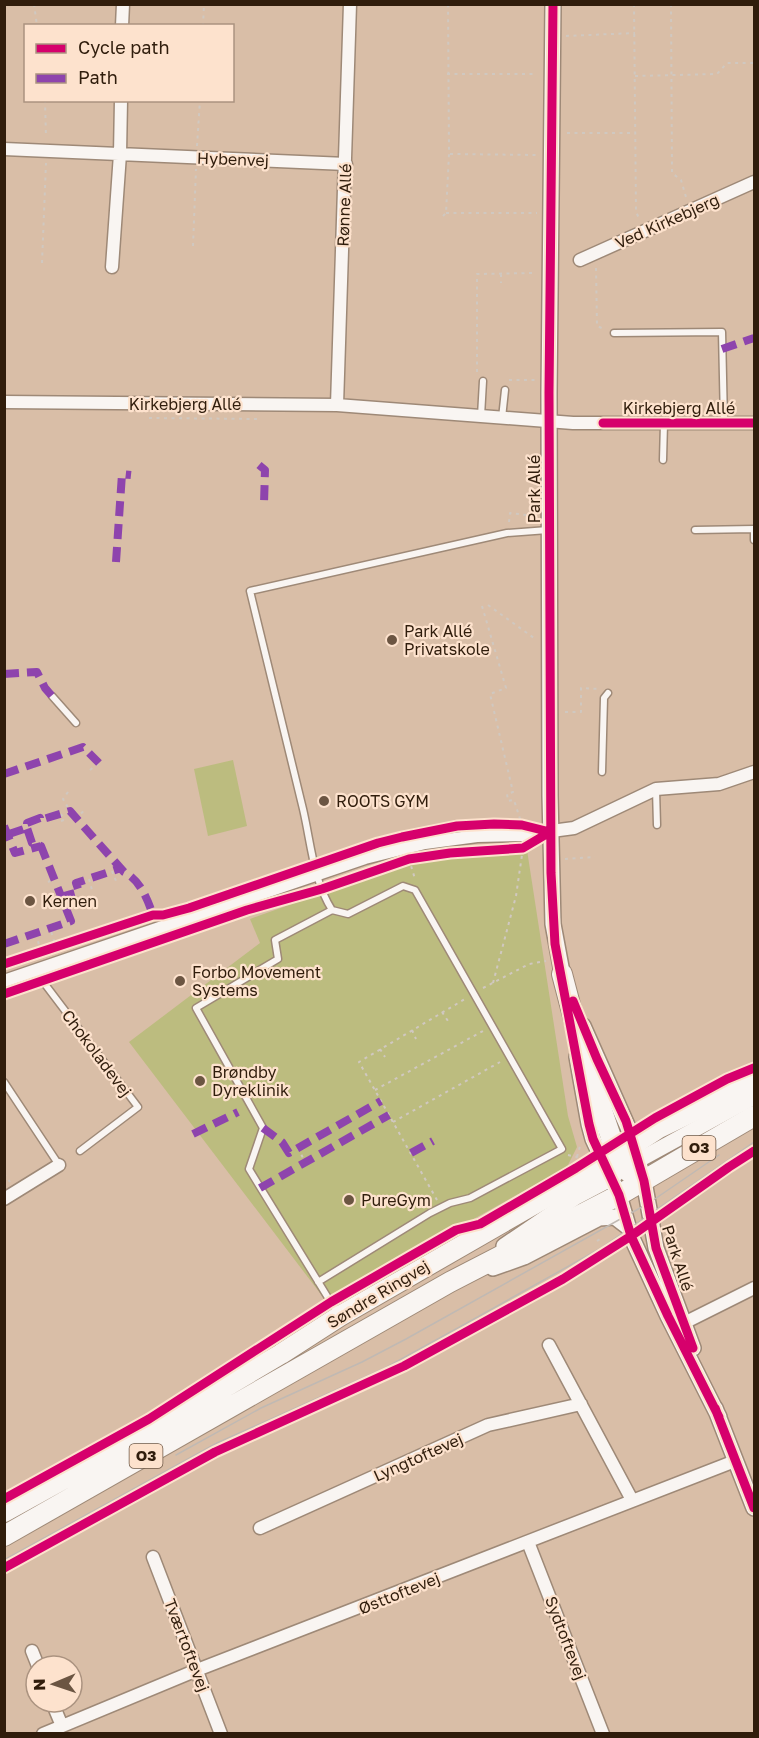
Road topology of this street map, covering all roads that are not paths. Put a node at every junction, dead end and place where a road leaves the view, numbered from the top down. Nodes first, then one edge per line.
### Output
1 (123, 4) edge
2 (350, 4) edge
3 (553, 4) edge
4 (122, 24) edge
5 (121, 102) edge
6 (4, 149) edge
7 (120, 154) junction
8 (346, 164) junction
9 (754, 182) edge
10 (580, 260) dead end
11 (112, 267) dead end
12 (614, 333) road end
13 (483, 381) road end
14 (505, 390) dead end
15 (4, 402) edge
16 (337, 405) junction
17 (481, 417) junction
18 (502, 418) junction
19 (549, 421) junction
20 (664, 423) junction
21 (724, 423) junction
22 (754, 423) edge
23 (663, 460) dead end
24 (549, 523) junction
25 (695, 530) dead end
26 (754, 540) edge
27 (608, 691) road end
28 (52, 696) dead end
29 (76, 723) dead end
30 (602, 772) dead end
31 (754, 772) edge
32 (656, 789) junction
33 (657, 825) dead end
34 (550, 832) junction
35 (317, 874) junction
36 (332, 910) junction
37 (560, 966) joint
38 (34, 971) junction
39 (4, 981) edge
40 (4, 1082) edge
41 (754, 1082) edge
42 (754, 1097) edge
43 (754, 1116) edge
44 (80, 1151) dead end
45 (59, 1165) joint
46 (622, 1167) junction
47 (4, 1199) edge
48 (628, 1227) junction
49 (318, 1282) junction
50 (450, 1282) junction
51 (754, 1288) edge
52 (340, 1316) junction
53 (679, 1325) junction
54 (549, 1345) dead end
55 (581, 1404) junction
56 (735, 1461) junction
57 (632, 1500) junction
58 (754, 1508) edge
59 (4, 1512) edge
60 (260, 1528) dead end
61 (4, 1536) edge
62 (528, 1542) junction
63 (153, 1557) dead end
64 (32, 1651) dead end
65 (33, 1654) edge
66 (197, 1670) junction
67 (57, 1714) edge
68 (62, 1726) junction
69 (602, 1733) edge
70 (43, 1734) edge
71 (221, 1734) edge

1 - 4 street
2 - 8 street, Rønne Allé
3 - 19 street, Park Allé
5 - 7 street
6 - 7 street, Hybenvej
7 - 8 street, Hybenvej
7 - 11 street
8 - 16 street, Rønne Allé
9 - 10 street, Ved Kirkebjerg
12 - 21 lane, Kirkebjerg Allé
13 - 17 lane
14 - 18 lane
15 - 16 street, Kirkebjerg Allé
16 - 17 street, Kirkebjerg Allé
17 - 18 street, Kirkebjerg Allé
18 - 19 street, Kirkebjerg Allé
19 - 20 street, Kirkebjerg Allé
19 - 24 street, Park Allé
20 - 21 street, Kirkebjerg Allé
20 - 23 lane
21 - 22 street, Kirkebjerg Allé
24 - 34 street, Park Allé
24 - 35 lane
25 - 26 lane
27 - 30 lane
28 - 29 lane
31 - 32 street
32 - 33 lane
32 - 34 street
34 - 35 street
34 - 37 street, Park Allé
35 - 36 lane
35 - 38 street
36 - 49 lane
36 - 49 lane
37 - 46 main road
38 - 39 street
38 - 44 lane, Chokoladevej
40 - 45 lane
41 - 46 main road, Søndre Ringvej / O3
42 - 46 street
43 - 46 main road, Søndre Ringvej / O3
45 - 47 street
46 - 48 street, Park Allé
46 - 50 main road, Søndre Ringvej / O3
46 - 52 main road, Søndre Ringvej / O3
46 - 53 street, Park Allé
48 - 50 street
48 - 53 street, Park Allé
49 - 52 lane
50 - 61 main road, Søndre Ringvej / O3
51 - 53 street
52 - 59 main road, Søndre Ringvej / O3
53 - 56 street, Park Allé
54 - 55 street
55 - 57 street
55 - 60 street, Lyngtoftevej
56 - 57 street, Østtoftevej
56 - 58 street, Park Allé
57 - 62 street, Østtoftevej
62 - 66 street, Østtoftevej
62 - 69 street, Sydtoftevej
63 - 66 street, Tværtoftevej
64 - 65 street
66 - 68 street, Østtoftevej
66 - 71 street, Tværtoftevej
67 - 68 street
68 - 70 street, Østtoftevej

